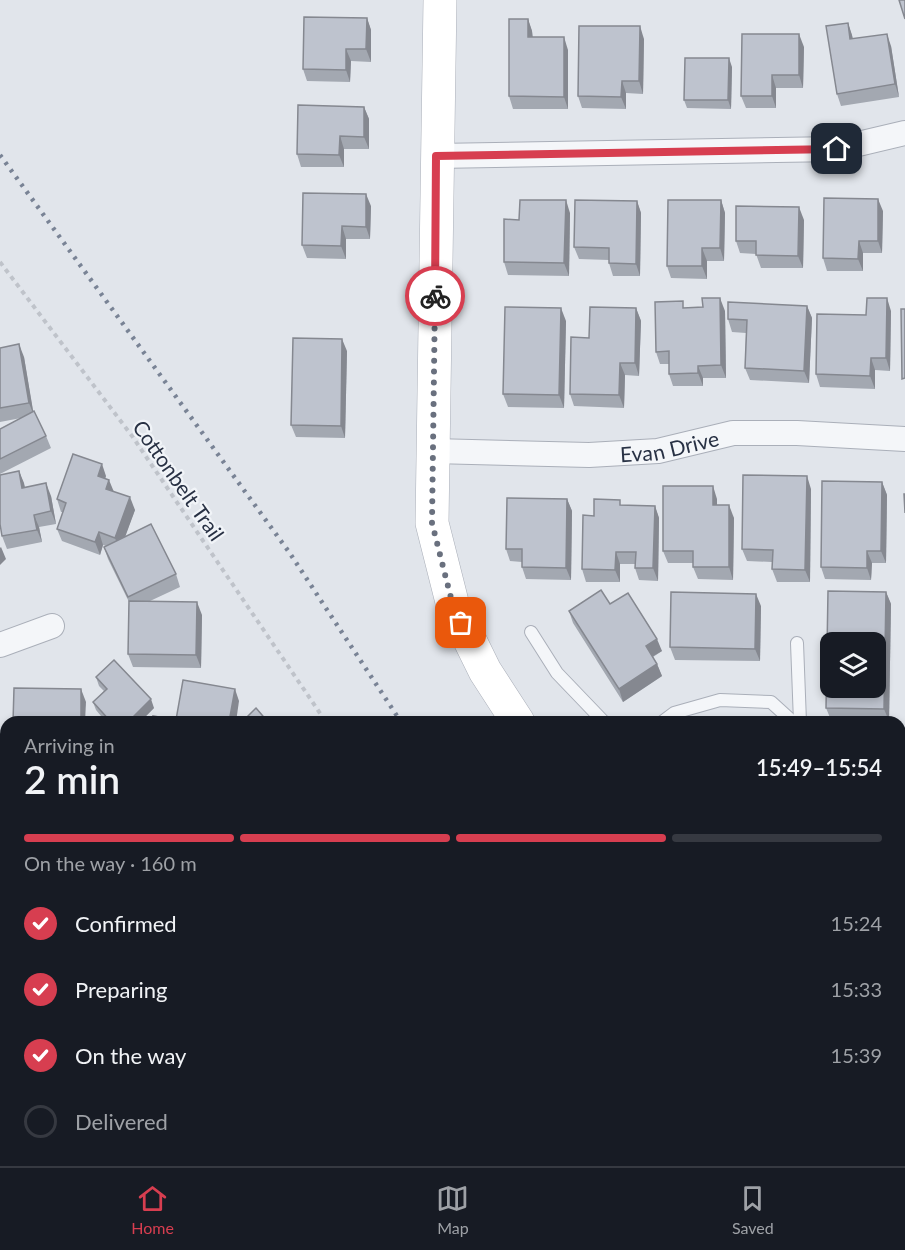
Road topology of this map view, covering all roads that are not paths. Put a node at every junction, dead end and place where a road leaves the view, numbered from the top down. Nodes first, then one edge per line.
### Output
1 (440, 0) edge
2 (905, 133) edge
3 (436, 156) junction
4 (905, 439) edge
5 (433, 451) junction
6 (52, 626) dead end
7 (531, 632) dead end
8 (797, 643) dead end
9 (0, 645) edge
10 (514, 716) edge
11 (598, 716) edge
12 (670, 716) edge
13 (786, 716) edge
14 (800, 716) edge

1 - 3 main road
2 - 3 street
3 - 5 main road
4 - 5 street, Evan Drive
5 - 10 main road
6 - 9 street
7 - 11 lane
8 - 14 lane
12 - 13 lane

